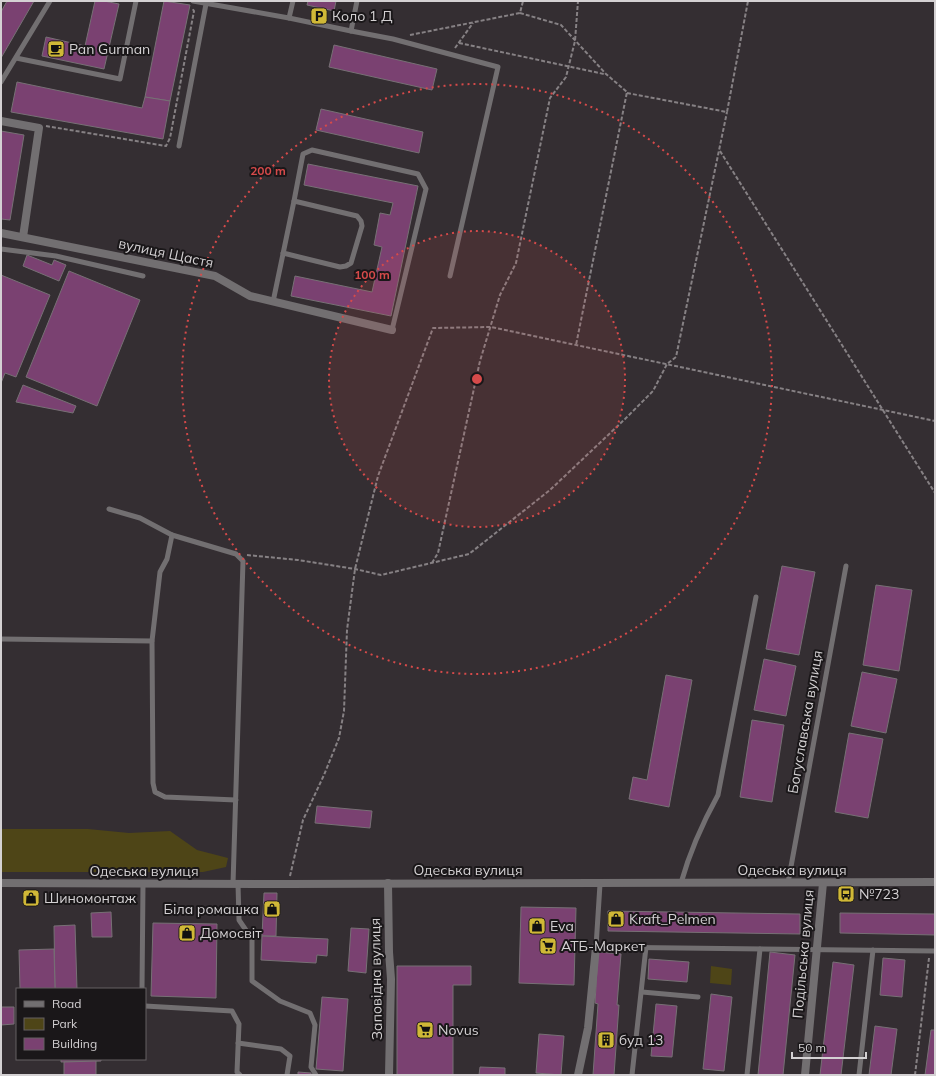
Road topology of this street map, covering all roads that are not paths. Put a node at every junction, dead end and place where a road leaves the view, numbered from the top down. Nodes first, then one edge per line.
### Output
1 (50, 1) edge
2 (136, 1) edge
3 (293, 1) edge
4 (357, 1) edge
5 (191, 3) edge
6 (206, 4) junction
7 (289, 18) junction
8 (351, 31) junction
9 (16, 58) junction
10 (1, 82) edge
11 (1, 121) edge
12 (180, 146) dead end
13 (294, 201) junction
14 (1, 232) edge
15 (22, 237) junction
16 (1, 249) edge
17 (283, 253) junction
18 (143, 276) dead end
19 (450, 276) dead end
20 (273, 302) junction
21 (392, 330) joint
22 (109, 509) dead end
23 (172, 535) junction
24 (846, 566) dead end
25 (756, 597) dead end
26 (1, 639) edge
27 (152, 641) junction
28 (236, 800) junction
29 (935, 882) edge
30 (1, 883) edge
31 (388, 883) junction
32 (681, 883) junction
33 (788, 883) junction
34 (823, 883) junction
35 (143, 884) junction
36 (236, 884) junction
37 (600, 884) junction
38 (596, 947) junction
39 (646, 947) junction
40 (760, 949) junction
41 (817, 949) junction
42 (873, 950) junction
43 (932, 951) edge
44 (142, 988) edge
45 (642, 992) junction
46 (698, 997) dead end
47 (146, 1006) edge
48 (238, 1043) junction
49 (240, 1075) edge
50 (287, 1075) edge
51 (316, 1075) edge
52 (389, 1075) edge
53 (578, 1075) edge
54 (632, 1075) edge
55 (747, 1075) edge
56 (805, 1075) edge
57 (859, 1075) edge

1 - 9 lane
2 - 9 lane
3 - 7 lane
4 - 8 lane
5 - 6 lane
6 - 7 lane
6 - 12 lane
7 - 8 lane
8 - 19 lane
9 - 10 lane
11 - 15 street
13 - 17 lane
13 - 17 lane
13 - 21 lane
14 - 15 street, вулиця Щастя
15 - 20 street, вулиця Щастя
16 - 18 lane
17 - 20 lane
20 - 21 street, вулиця Щастя
22 - 23 lane
23 - 27 lane
23 - 28 lane
24 - 33 lane, Богуславська вулиця
25 - 32 lane
26 - 27 lane
27 - 28 lane
28 - 36 lane
29 - 34 street, Одеська вулиця
30 - 35 street, Одеська вулиця
31 - 36 street, Одеська вулиця
31 - 37 street, Одеська вулиця
31 - 52 street, Заповідна вулиця
32 - 33 street, Одеська вулиця
32 - 37 street, Одеська вулиця
33 - 34 street, Одеська вулиця
34 - 41 street, Подільська вулиця
35 - 36 street, Одеська вулиця
35 - 44 lane
36 - 51 lane
37 - 38 lane
38 - 39 lane
38 - 53 street
39 - 40 lane
39 - 45 lane
40 - 41 lane
40 - 55 lane
41 - 42 lane
41 - 56 street, Подільська вулиця
42 - 43 lane
42 - 57 lane
45 - 46 lane
45 - 54 lane
47 - 48 lane
48 - 49 lane
48 - 50 lane

